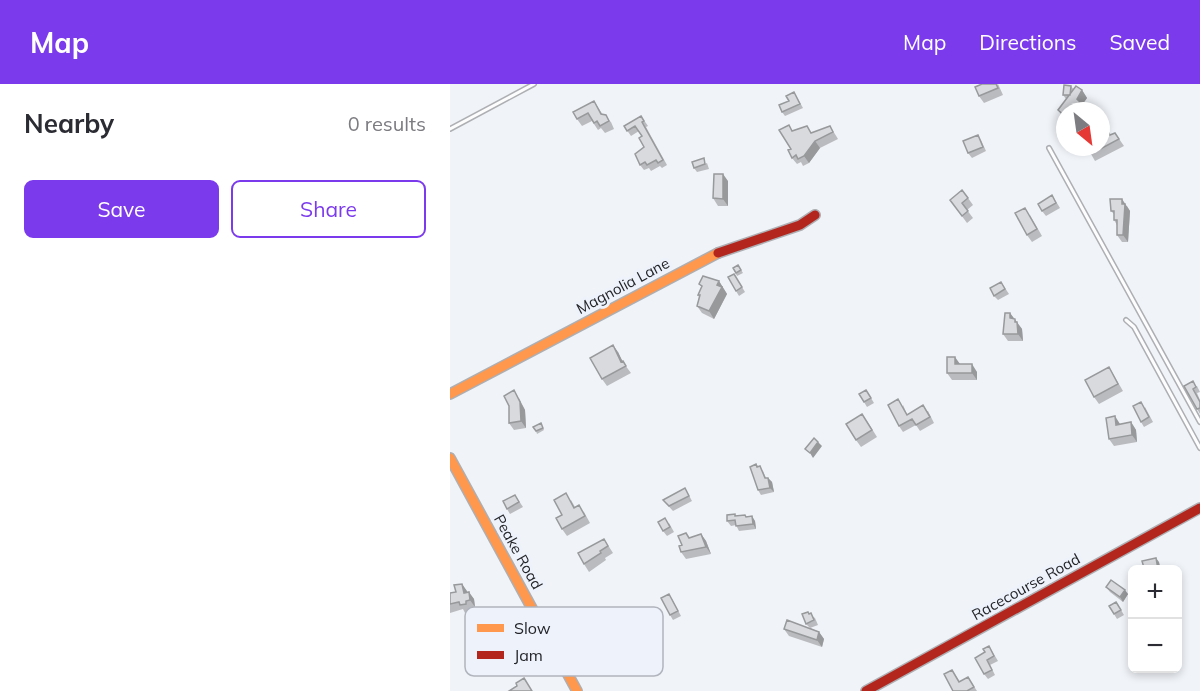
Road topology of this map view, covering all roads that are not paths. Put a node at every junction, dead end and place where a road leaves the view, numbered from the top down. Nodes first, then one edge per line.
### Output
1 (534, 84) edge
2 (450, 129) edge
3 (1049, 148) dead end
4 (816, 215) dead end
5 (1126, 320) dead end
6 (450, 394) edge
7 (1200, 422) edge
8 (1200, 448) edge
9 (450, 458) edge
10 (1200, 508) edge
11 (531, 607) edge
12 (569, 676) edge
13 (577, 691) edge
14 (866, 691) edge

1 - 2 lane
3 - 7 lane
4 - 6 street, Magnolia Lane
5 - 8 lane
9 - 11 street, Peake Road
10 - 14 street, Racecourse Road
12 - 13 street, Peake Road

